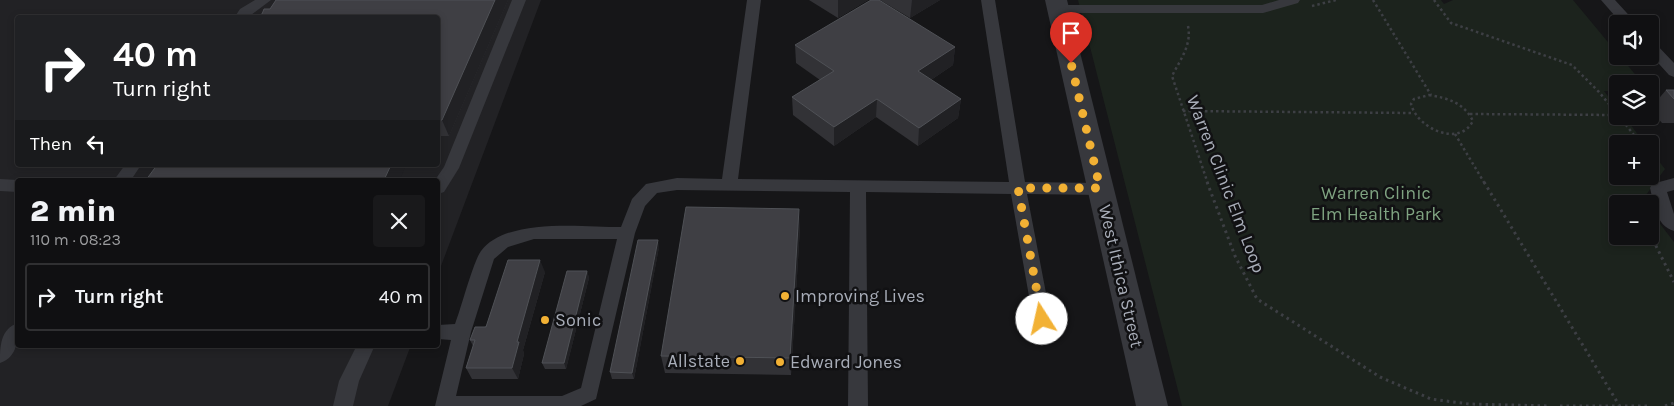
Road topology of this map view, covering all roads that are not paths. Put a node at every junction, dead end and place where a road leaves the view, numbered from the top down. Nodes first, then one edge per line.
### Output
1 (264, 0) edge
2 (518, 0) edge
3 (754, 0) edge
4 (988, 0) edge
5 (1293, 0) edge
6 (1608, 0) edge
7 (1057, 4) edge
8 (242, 15) edge
9 (1622, 15) edge
10 (1659, 56) edge
11 (1674, 72) edge
12 (132, 167) edge
13 (123, 178) edge
14 (729, 184) junction
15 (1674, 184) edge
16 (0, 185) edge
17 (440, 185) edge
18 (15, 186) edge
19 (858, 186) junction
20 (1018, 188) junction
21 (1100, 188) junction
22 (1674, 225) edge
23 (627, 233) junction
24 (1042, 319) dead end
25 (440, 332) edge
26 (462, 332) junction
27 (15, 334) edge
28 (365, 348) edge
29 (0, 355) edge
30 (444, 405) edge
31 (343, 406) edge
32 (858, 406) edge
33 (1152, 406) edge

1 - 8 lane
2 - 17 lane
3 - 14 lane
4 - 20 lane
5 - 7 lane
6 - 9 lane
7 - 21 street, West Ithica Street
10 - 11 lane
12 - 13 lane
14 - 19 lane
14 - 23 lane
15 - 22 lane
16 - 18 lane
19 - 20 lane
19 - 32 lane
20 - 21 lane
20 - 24 lane
21 - 33 street, West Ithica Street
23 - 26 lane
23 - 30 lane
25 - 26 lane
26 - 30 lane
27 - 29 lane
28 - 31 lane

